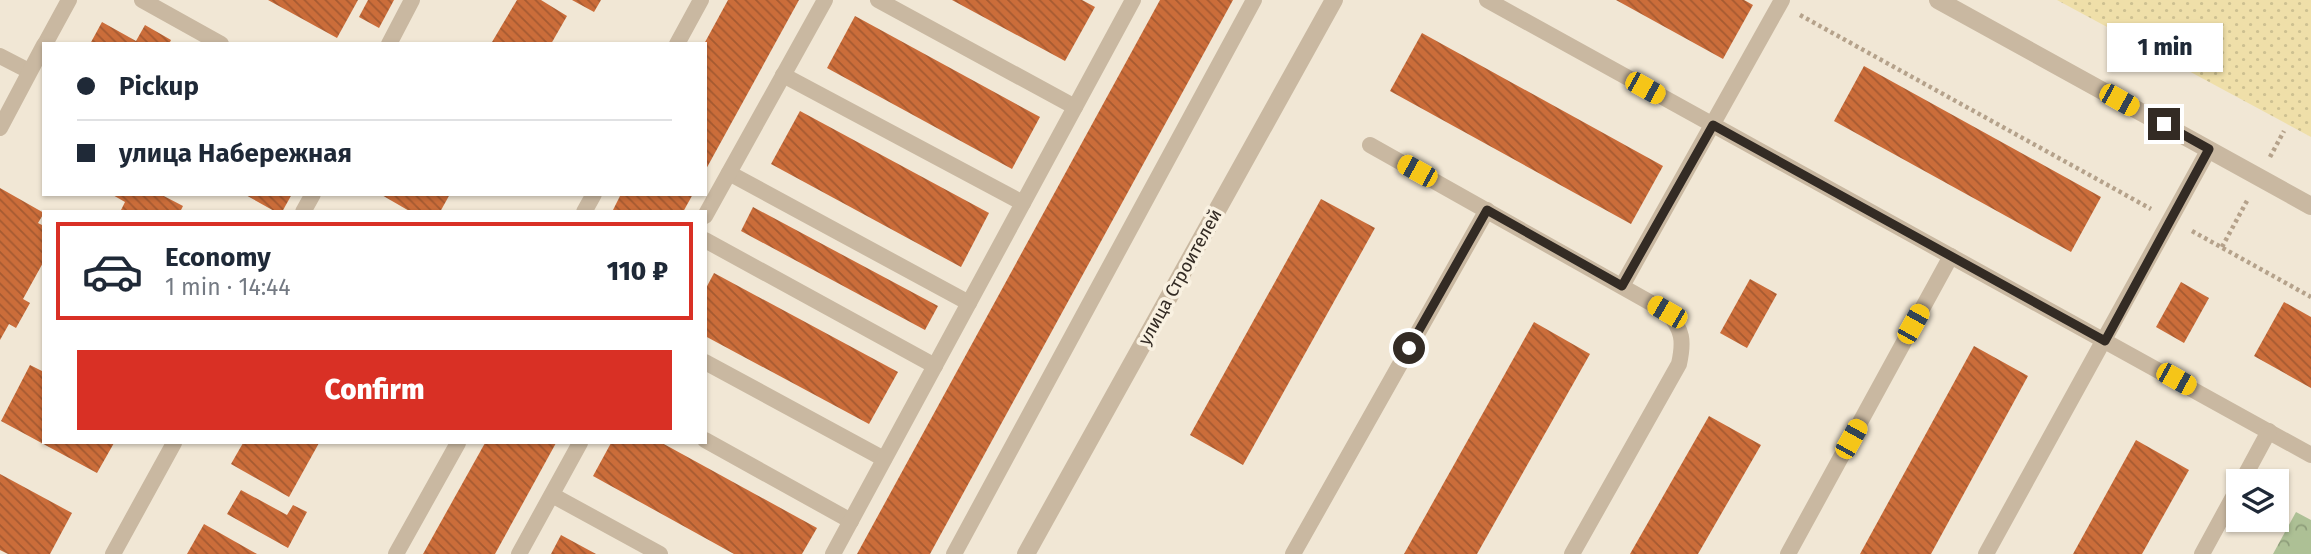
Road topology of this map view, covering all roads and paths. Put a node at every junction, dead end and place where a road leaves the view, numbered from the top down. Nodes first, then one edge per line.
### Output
1 (69, 0) edge
2 (142, 0) edge
3 (412, 0) edge
4 (701, 0) edge
5 (825, 0) edge
6 (878, 0) edge
7 (1254, 0) edge
8 (1334, 0) edge
9 (1487, 0) edge
10 (1938, 0) edge
11 (1131, 1) edge
12 (1782, 1) edge
13 (46, 42) edge
14 (217, 42) edge
15 (390, 42) edge
16 (678, 42) edge
17 (42, 48) edge
18 (0, 56) edge
19 (29, 71) junction
20 (783, 75) junction
21 (1075, 107) junction
22 (1713, 125) junction
23 (0, 128) edge
24 (1370, 145) dead end
25 (2209, 149) junction
26 (729, 173) junction
27 (1023, 203) junction
28 (2311, 205) edge
29 (1487, 210) junction
30 (707, 212) edge
31 (2172, 220) junction
32 (707, 241) edge
33 (1951, 256) junction
34 (1622, 286) junction
35 (2311, 297) edge
36 (969, 303) junction
37 (2105, 341) junction
38 (707, 363) edge
39 (935, 366) junction
40 (2269, 431) junction
41 (707, 441) edge
42 (173, 444) edge
43 (457, 444) edge
44 (579, 444) edge
45 (2311, 455) edge
46 (884, 459) junction
47 (2248, 469) edge
48 (552, 495) junction
49 (2226, 510) edge
50 (851, 521) junction
51 (113, 554) edge
52 (397, 554) edge
53 (519, 554) edge
54 (660, 554) edge
55 (833, 554) edge
56 (954, 554) edge
57 (1026, 554) edge
58 (1293, 554) edge
59 (1572, 554) edge
60 (1788, 554) edge
61 (1986, 554) edge
62 (2202, 554) edge

1 - 13 lane
2 - 14 lane
3 - 15 lane
4 - 16 lane
5 - 20 lane
6 - 21 lane
7 - 56 lane
8 - 57 street, улица Строителей
9 - 22 lane
10 - 25 street
11 - 21 lane
12 - 22 lane
12 - 31 path
17 - 19 lane
18 - 19 lane
19 - 23 lane
20 - 26 lane
20 - 27 lane
21 - 27 lane
22 - 33 lane
22 - 34 lane
24 - 29 lane
25 - 28 street
25 - 31 lane
26 - 30 lane
26 - 36 lane
27 - 36 lane
29 - 34 lane
29 - 58 lane
31 - 35 path
31 - 37 lane
32 - 39 lane
33 - 37 lane
33 - 60 lane
34 - 59 lane
36 - 39 lane
37 - 40 lane
37 - 61 lane
38 - 46 lane
39 - 46 lane
40 - 45 lane
40 - 47 lane
41 - 50 lane
42 - 51 lane
43 - 52 lane
44 - 48 lane
46 - 50 lane
48 - 53 lane
48 - 54 lane
49 - 62 lane
50 - 55 lane

